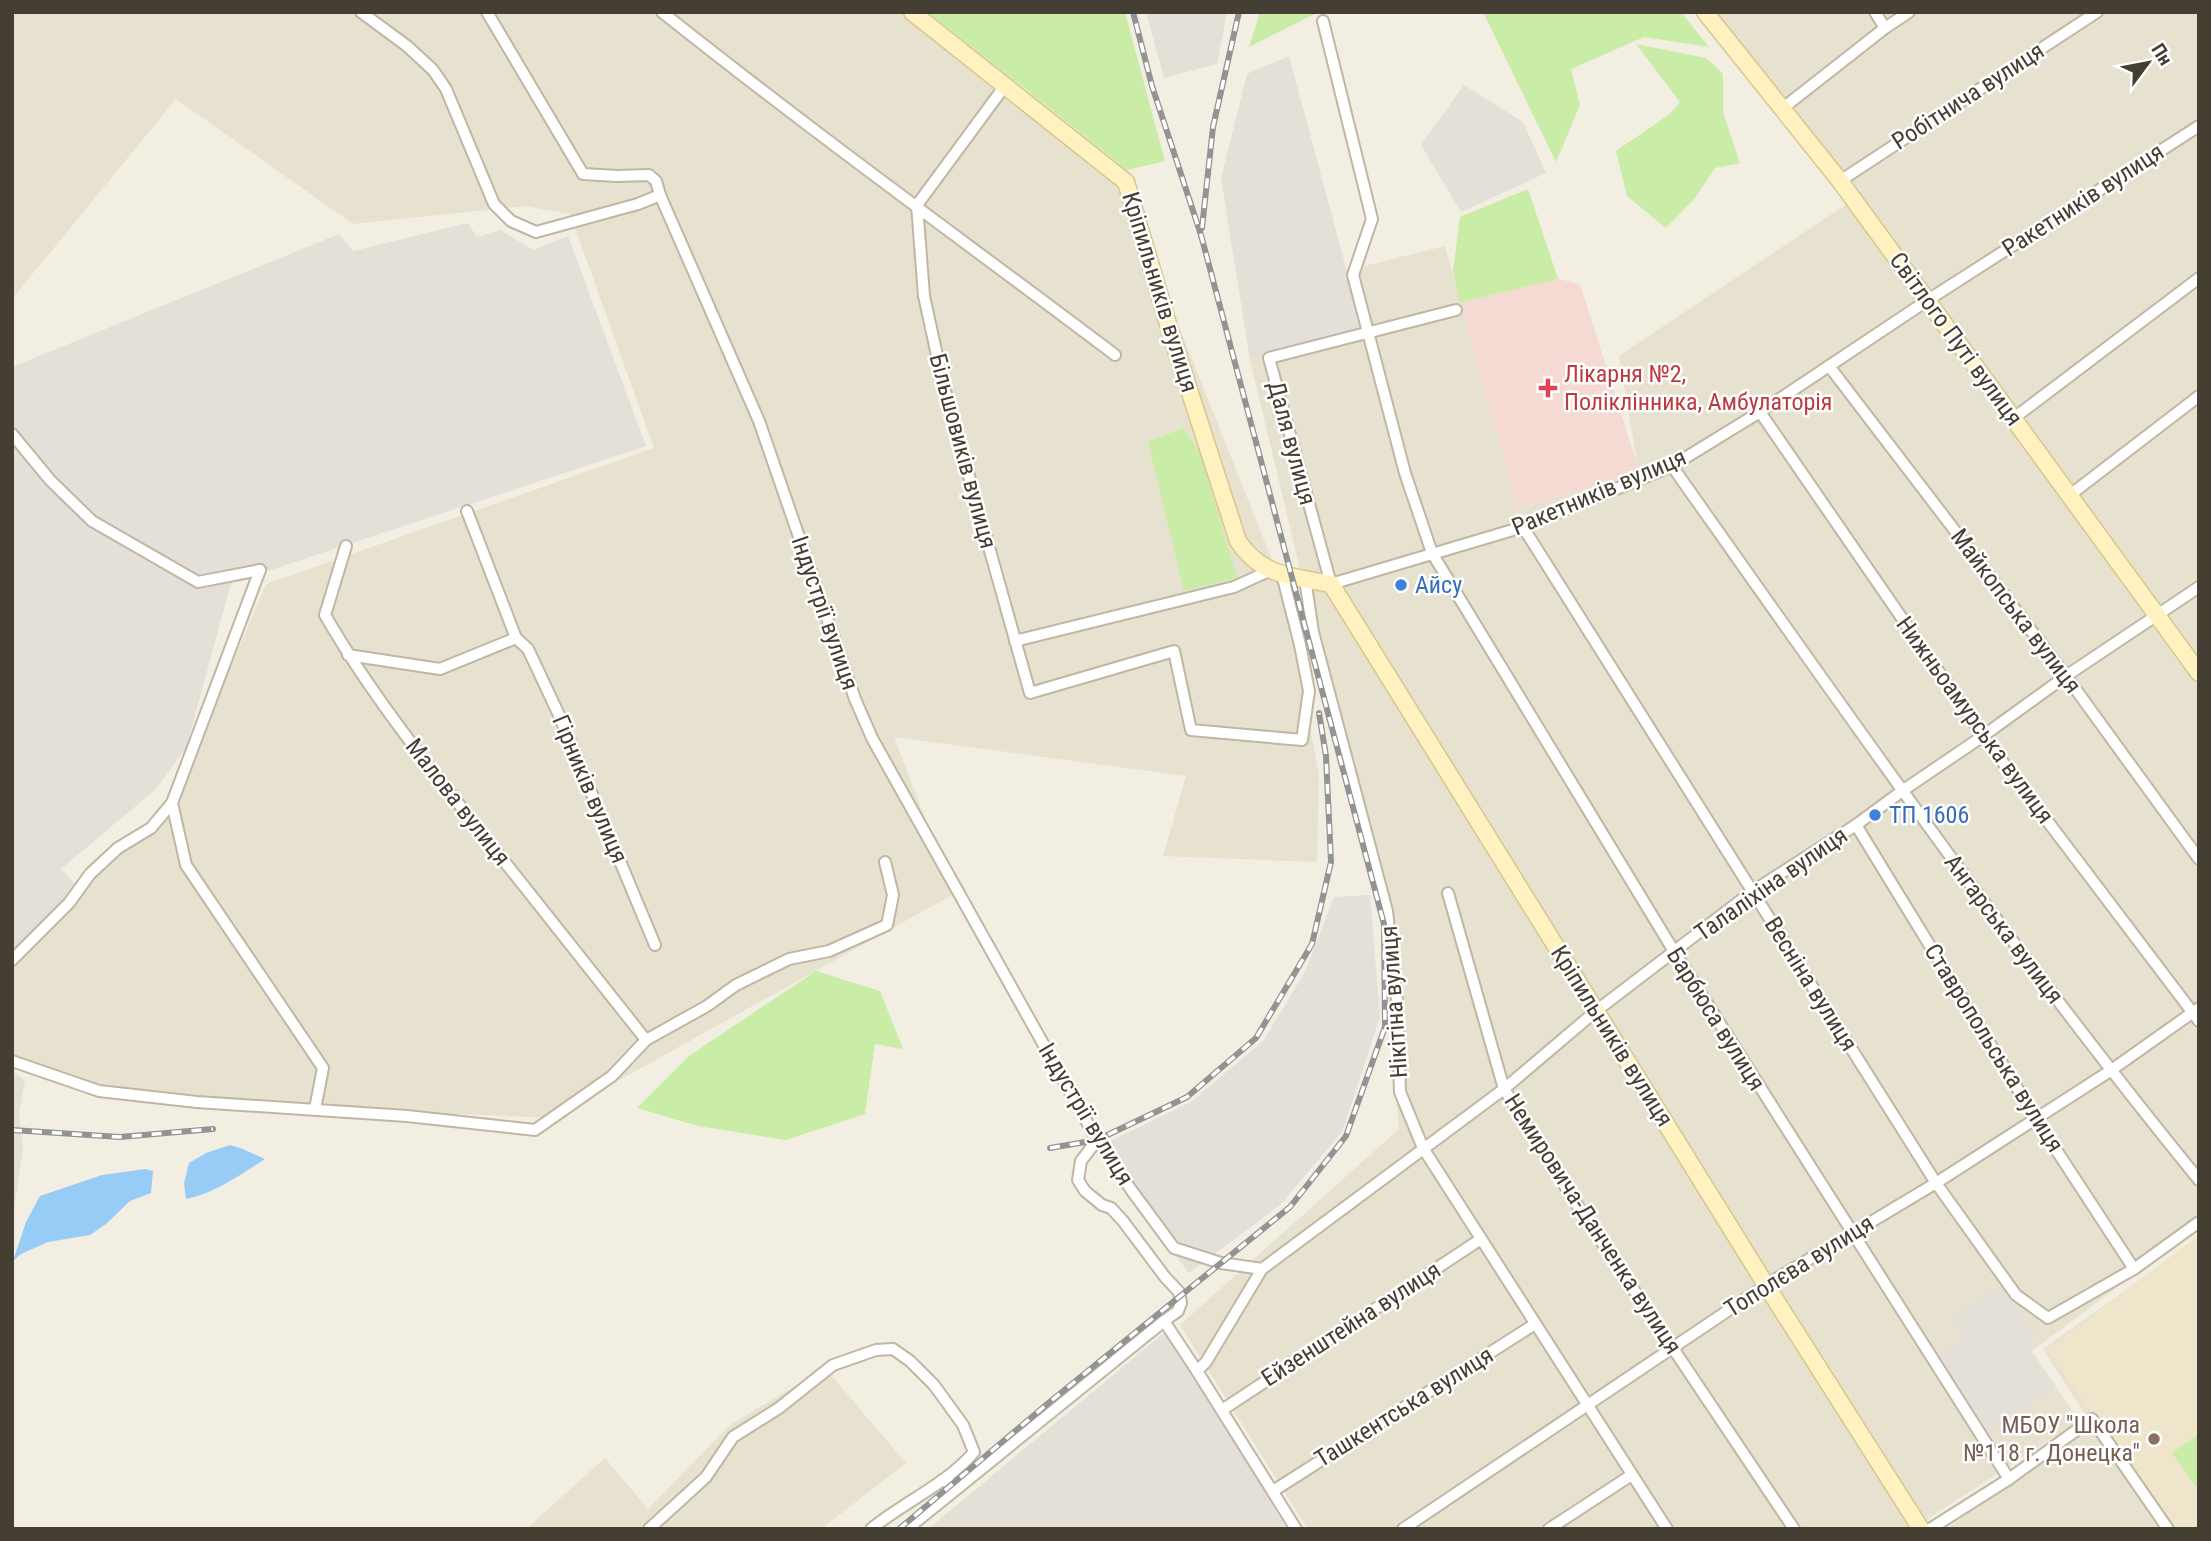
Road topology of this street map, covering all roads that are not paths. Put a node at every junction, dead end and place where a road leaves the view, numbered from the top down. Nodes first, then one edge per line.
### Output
1 (361, 12) edge
2 (487, 12) edge
3 (662, 12) edge
4 (912, 12) edge
5 (1705, 12) edge
6 (1875, 12) edge
7 (1909, 12) edge
8 (2097, 12) edge
9 (1324, 21) dead end
10 (1885, 28) junction
11 (1004, 87) junction
12 (1783, 108) junction
13 (2199, 126) edge
14 (1840, 181) junction
15 (660, 195) junction
16 (917, 205) junction
17 (2199, 278) edge
18 (1928, 300) junction
19 (1456, 310) dead end
20 (1367, 332) junction
21 (1115, 355) dead end
22 (1829, 366) junction
23 (2199, 397) edge
24 (1760, 412) junction
25 (2014, 418) junction
26 (12, 434) edge
27 (1672, 466) junction
28 (2070, 495) junction
29 (467, 511) dead end
30 (1523, 527) junction
31 (346, 546) dead end
32 (1432, 553) junction
33 (1275, 573) junction
34 (1305, 579) junction
35 (1331, 584) junction
36 (2199, 587) edge
37 (2159, 616) junction
38 (516, 638) junction
39 (1015, 641) junction
40 (348, 655) junction
41 (2199, 673) edge
42 (2066, 676) junction
43 (1983, 736) junction
44 (1902, 791) junction
45 (172, 803) junction
46 (1856, 825) junction
47 (2199, 859) edge
48 (885, 862) dead end
49 (1753, 891) junction
50 (1448, 893) dead end
51 (655, 945) dead end
52 (1675, 953) junction
53 (12, 960) edge
54 (1596, 1011) junction
55 (2197, 1014) edge
56 (646, 1040) junction
57 (12, 1061) edge
58 (2110, 1071) junction
59 (1504, 1089) junction
60 (315, 1109) junction
61 (2036, 1119) junction
62 (1097, 1140) junction
63 (1423, 1149) junction
64 (2199, 1180) edge
65 (1936, 1183) junction
66 (2199, 1222) edge
67 (1851, 1234) junction
68 (1480, 1239) junction
69 (1262, 1269) junction
70 (2134, 1269) junction
71 (1766, 1285) junction
72 (1164, 1321) junction
73 (1535, 1324) junction
74 (1673, 1346) junction
75 (1198, 1371) junction
76 (1587, 1404) junction
77 (1222, 1410) junction
78 (1630, 1476) junction
79 (2009, 1479) junction
80 (942, 1480) junction
81 (959, 1487) junction
82 (1273, 1491) junction
83 (649, 1529) edge
84 (871, 1529) edge
85 (907, 1529) edge
86 (1296, 1529) edge
87 (1403, 1529) edge
88 (1549, 1529) edge
89 (1667, 1529) edge
90 (1794, 1529) edge
91 (1921, 1529) edge
92 (1930, 1529) edge
93 (2168, 1529) edge

1 - 15 street
2 - 15 street, Індустрії вулиця
3 - 16 street
4 - 11 street, Кріпильників вулиця
5 - 12 street, Світлого Путі вулиця
6 - 10 street
7 - 10 street
8 - 14 street, Робітнича вулиця
9 - 20 street
10 - 12 street
11 - 16 street
11 - 33 street, Кріпильників вулиця
12 - 14 street, Світлого Путі вулиця
13 - 18 street, Ракетників вулиця
14 - 18 street, Світлого Путі вулиця
15 - 62 street, Індустрії вулиця
16 - 21 street
16 - 39 street, Більшовиків вулиця
17 - 25 street
18 - 22 street, Ракетників вулиця
18 - 25 street, Світлого Путі вулиця
19 - 20 street, Даля вулиця
20 - 32 street
20 - 35 street, Даля вулиця
22 - 24 street, Ракетників вулиця
22 - 42 street, Майкопська вулиця
23 - 28 street
24 - 27 street, Ракетників вулиця
24 - 43 street, Нижньоамурська вулиця
25 - 28 street, Світлого Путі вулиця
26 - 45 street
27 - 30 street, Ракетників вулиця
27 - 44 street, Ангарська вулиця
28 - 37 street, Світлого Путі вулиця
29 - 38 street, Гірників вулиця
30 - 32 street, Ракетників вулиця
30 - 49 street, Весніна вулиця
31 - 40 street, Малова вулиця
32 - 35 street, Ракетників вулиця
32 - 52 street, Барбюса вулиця
33 - 34 street
33 - 39 street
33 - 39 street, Більшовиків вулиця
34 - 35 street
34 - 63 street, Нікітіна вулиця
35 - 54 street, Кріпильників вулиця
36 - 37 street, Талаліхіна вулиця
37 - 41 street, Світлого Путі вулиця
37 - 42 street, Талаліхіна вулиця
38 - 40 street
38 - 51 street, Гірників вулиця
40 - 56 street, Малова вулиця
42 - 43 street, Талаліхіна вулиця
42 - 47 street, Майкопська вулиця
43 - 44 street, Талаліхіна вулиця
43 - 55 street, Нижньоамурська вулиця
44 - 46 street, Талаліхіна вулиця
44 - 58 street, Ангарська вулиця
45 - 53 street
45 - 60 street
46 - 49 street, Талаліхіна вулиця
46 - 61 street, Ставропольська вулиця
48 - 56 street
49 - 52 street, Талаліхіна вулиця
49 - 65 street, Весніна вулиця
50 - 59 street, Немировича-Данченка вулиця
52 - 54 street, Талаліхіна вулиця
52 - 67 street, Барбюса вулиця
54 - 59 street, Талаліхіна вулиця
54 - 71 street, Кріпильників вулиця
55 - 58 street, Тополєва вулиця
56 - 60 street
57 - 60 street
58 - 61 street, Тополєва вулиця
58 - 64 street, Ангарська вулиця
59 - 63 street, Талаліхіна вулиця
59 - 74 street, Немировича-Данченка вулиця
61 - 65 street, Тополєва вулиця
61 - 70 street, Ставропольська вулиця
62 - 69 street, Індустрії вулиця
62 - 72 street
63 - 68 street, Нікітіна вулиця
63 - 69 street, Талаліхіна вулиця
65 - 67 street, Тополєва вулиця
65 - 70 street, Весніна вулиця
66 - 70 street
67 - 71 street, Тополєва вулиця
67 - 79 street, Барбюса вулиця
68 - 73 street, Нікітіна вулиця
68 - 77 street, Ейзенштейна вулиця
69 - 75 street
71 - 74 street, Тополєва вулиця
71 - 91 street, Кріпильників вулиця
72 - 75 street
72 - 81 street
73 - 76 street, Нікітіна вулиця
73 - 82 street, Ташкентська вулиця
74 - 76 street, Тополєва вулиця
74 - 90 street, Немировича-Данченка вулиця
75 - 77 street
76 - 78 street, Нікітіна вулиця
76 - 87 street, Тополєва вулиця
77 - 82 street
78 - 88 street
78 - 89 street, Нікітіна вулиця
79 - 92 street
79 - 93 street
80 - 81 street
80 - 83 street
80 - 84 street
81 - 85 street
82 - 86 street

